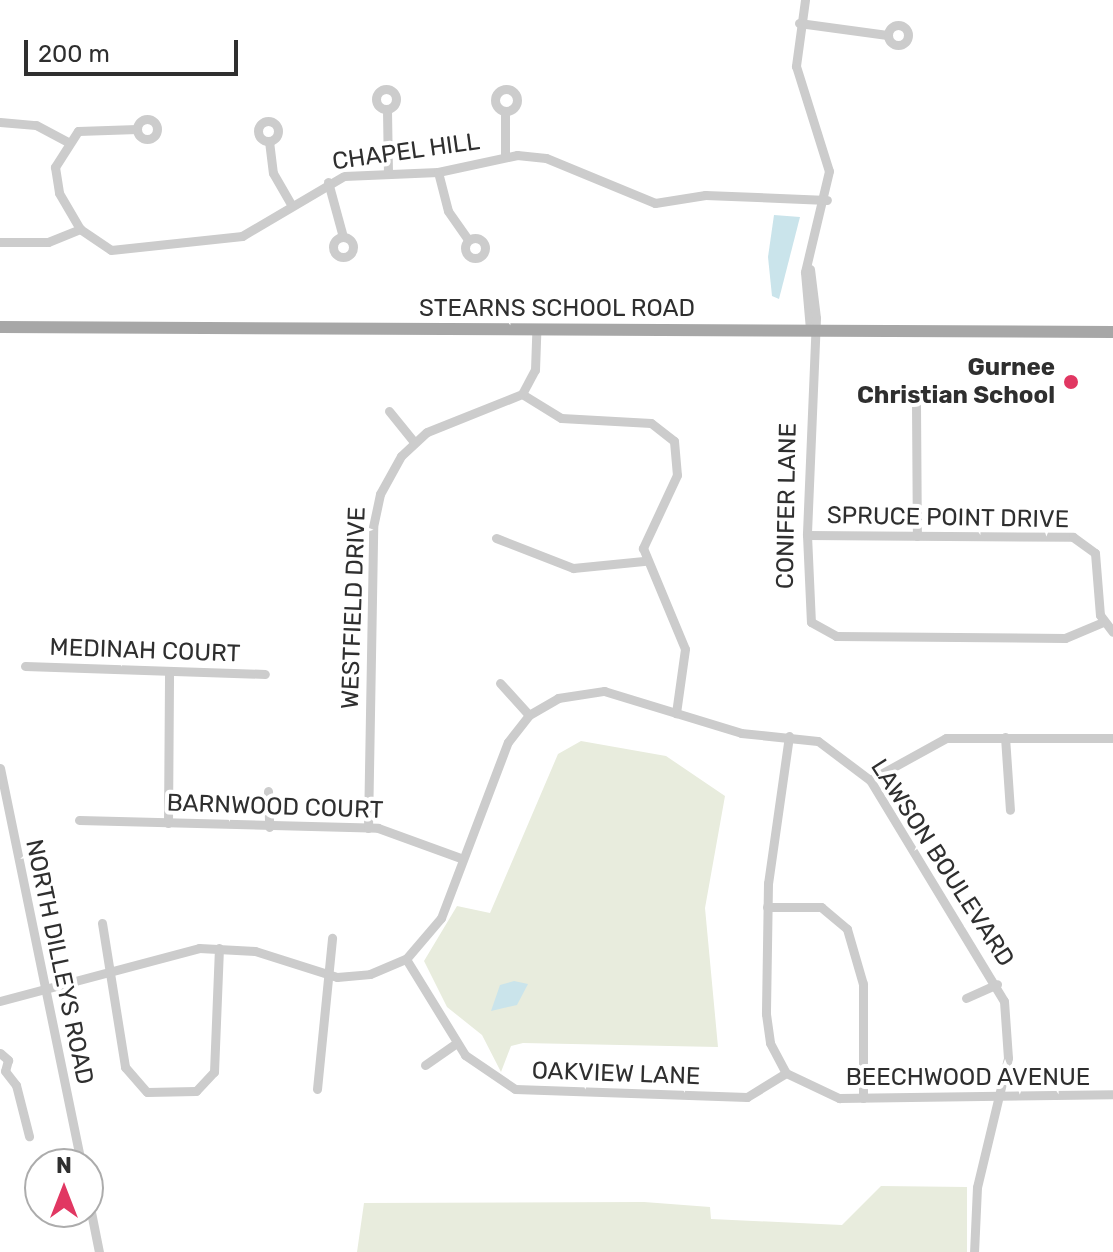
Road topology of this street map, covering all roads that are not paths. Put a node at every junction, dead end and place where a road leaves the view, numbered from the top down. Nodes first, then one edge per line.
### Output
1 (805, 0) edge
2 (799, 23) junction
3 (887, 35) dead end
4 (387, 110) dead end
5 (505, 111) dead end
6 (0, 122) edge
7 (137, 129) dead end
8 (66, 141) junction
9 (269, 141) dead end
10 (505, 157) junction
11 (438, 172) junction
12 (388, 174) junction
13 (328, 182) junction
14 (827, 200) junction
15 (290, 203) junction
16 (80, 229) junction
17 (343, 237) dead end
18 (468, 240) dead end
19 (0, 242) edge
20 (0, 327) edge
21 (810, 329) junction
22 (536, 332) junction
23 (1113, 332) edge
24 (522, 394) junction
25 (916, 405) dead end
26 (389, 411) dead end
27 (414, 442) junction
28 (807, 535) junction
29 (917, 536) junction
30 (496, 538) dead end
31 (644, 561) junction
32 (1103, 622) junction
33 (1113, 632) edge
34 (25, 666) dead end
35 (169, 673) junction
36 (265, 674) dead end
37 (500, 683) dead end
38 (676, 713) junction
39 (529, 715) junction
40 (789, 736) junction
41 (1005, 737) junction
42 (1113, 738) edge
43 (0, 768) edge
44 (870, 780) junction
45 (268, 791) dead end
46 (1010, 810) dead end
47 (79, 820) dead end
48 (168, 823) junction
49 (269, 827) junction
50 (368, 828) junction
51 (463, 859) junction
52 (767, 907) junction
53 (102, 923) dead end
54 (332, 938) dead end
55 (219, 948) junction
56 (406, 959) junction
57 (106, 975) junction
58 (331, 976) junction
59 (997, 984) junction
60 (44, 987) junction
61 (966, 998) dead end
62 (0, 1001) edge
63 (456, 1043) junction
64 (0, 1053) edge
65 (425, 1065) dead end
66 (2, 1072) edge
67 (786, 1073) junction
68 (317, 1089) dead end
69 (1113, 1094) edge
70 (863, 1098) junction
71 (1001, 1098) junction
72 (29, 1136) dead end
73 (78, 1148) edge
74 (94, 1228) edge
75 (99, 1252) edge
76 (974, 1252) edge

1 - 2 street, CONIFER LANE
2 - 3 street
2 - 14 street, CONIFER LANE
4 - 12 street
5 - 10 street
6 - 8 street
7 - 8 street
8 - 16 street
9 - 15 street
10 - 11 street, CHAPEL HILL
10 - 14 street, CHAPEL HILL
11 - 12 street, CHAPEL HILL
11 - 18 street
12 - 13 street, CHAPEL HILL
13 - 15 street, CHAPEL HILL
13 - 17 street
14 - 21 street, CONIFER LANE
15 - 16 street, CHAPEL HILL
16 - 19 street
20 - 22 main road, STEARNS SCHOOL ROAD
21 - 22 main road, STEARNS SCHOOL ROAD
21 - 23 main road, STEARNS SCHOOL ROAD
21 - 28 street, CONIFER LANE
22 - 24 street
24 - 27 street
24 - 31 street
25 - 29 street
26 - 27 street
27 - 50 street, WESTFIELD DRIVE
28 - 29 street, SPRUCE POINT DRIVE
28 - 32 street, CONIFER LANE
29 - 32 street, SPRUCE POINT DRIVE
30 - 31 street
31 - 38 street
32 - 33 street
34 - 35 street, MEDINAH COURT
35 - 36 street, MEDINAH COURT
35 - 48 street
37 - 39 street
38 - 39 street, LAWSON BOULEVARD
38 - 40 street, LAWSON BOULEVARD
39 - 51 street
40 - 44 street, LAWSON BOULEVARD
40 - 52 street
41 - 42 street
41 - 44 street
41 - 46 street
43 - 60 street, NORTH DILLEYS ROAD
44 - 59 street, LAWSON BOULEVARD
45 - 49 street
47 - 48 street, BARNWOOD COURT
48 - 49 street, BARNWOOD COURT
49 - 50 street, BARNWOOD COURT
50 - 51 street, BARNWOOD COURT
51 - 56 street
52 - 67 street
52 - 70 street
53 - 57 street
54 - 58 street
55 - 57 street
55 - 57 street
55 - 58 street
56 - 58 street
56 - 63 street, OAKVIEW LANE
57 - 60 street
58 - 68 street
59 - 61 street
59 - 71 street, LAWSON BOULEVARD
60 - 62 street
60 - 73 street, NORTH DILLEYS ROAD
63 - 65 street
63 - 67 street, OAKVIEW LANE
64 - 66 street
66 - 72 street
67 - 70 street, BEECHWOOD AVENUE
69 - 71 street, BEECHWOOD AVENUE
70 - 71 street, BEECHWOOD AVENUE
71 - 76 street, LAWSON BOULEVARD
74 - 75 street

